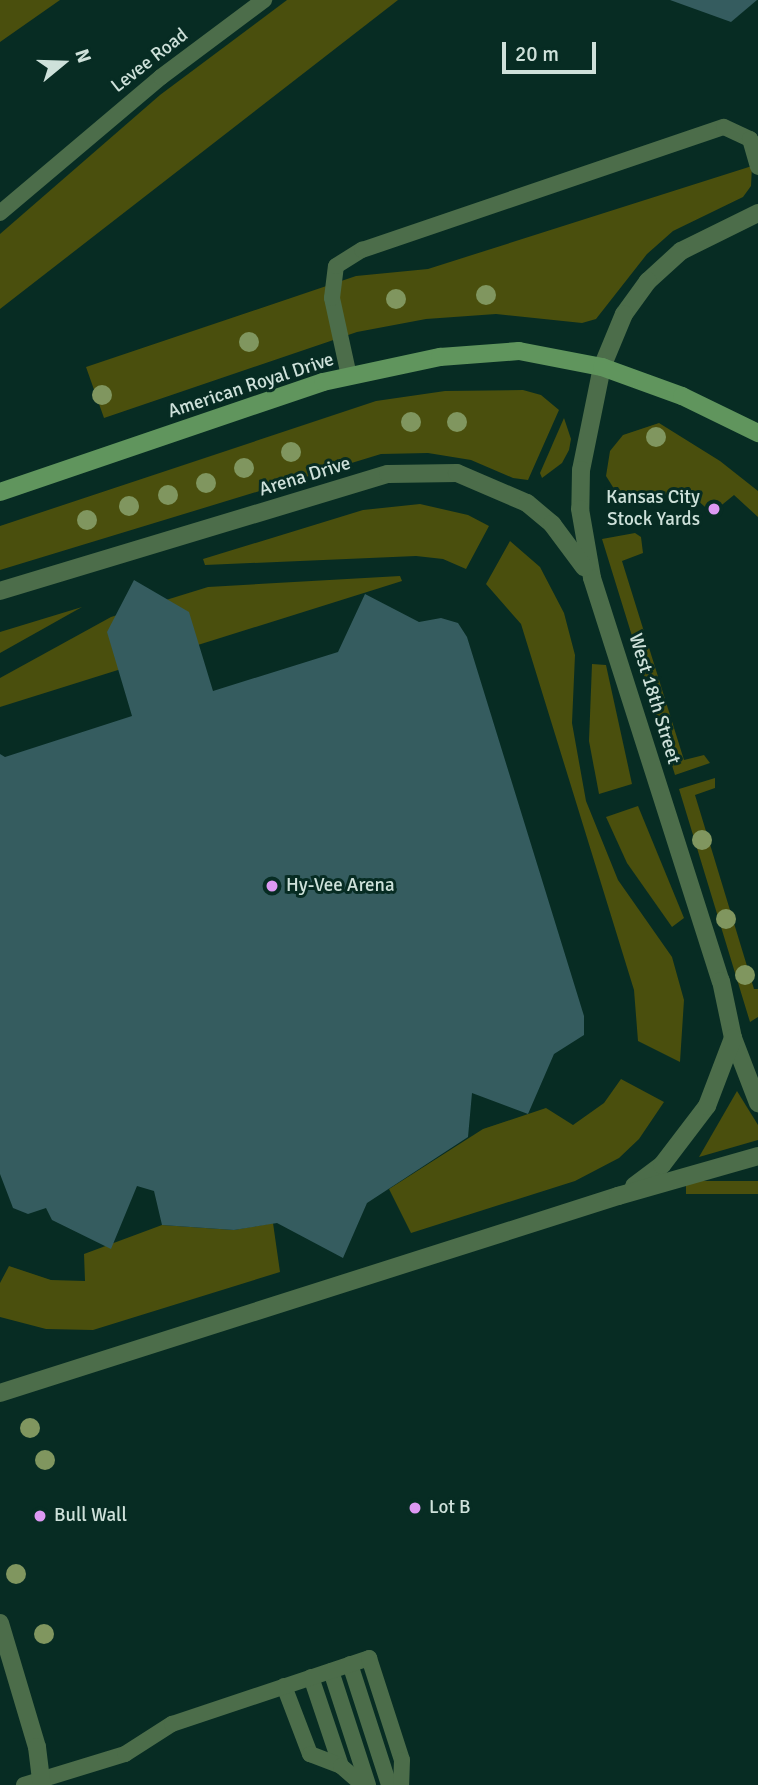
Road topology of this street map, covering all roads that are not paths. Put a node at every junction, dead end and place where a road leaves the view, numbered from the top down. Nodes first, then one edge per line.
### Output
1 (264, 0) edge
2 (758, 167) edge
3 (0, 213) edge
4 (758, 213) edge
5 (602, 368) junction
6 (349, 376) junction
7 (758, 433) edge
8 (0, 492) edge
9 (592, 578) junction
10 (0, 591) edge
11 (733, 1038) junction
12 (758, 1103) edge
13 (758, 1156) edge
14 (618, 1196) junction
15 (0, 1393) edge
16 (0, 1623) edge
17 (350, 1664) junction
18 (331, 1671) junction
19 (311, 1677) junction
20 (284, 1686) junction
21 (341, 1766) junction
22 (36, 1783) edge
23 (363, 1785) edge
24 (368, 1785) edge
25 (389, 1785) edge
26 (401, 1785) edge

1 - 3 lane, Levee Road
2 - 6 lane
4 - 5 street, West 18th Street
5 - 6 main road, American Royal Drive
5 - 7 main road, American Royal Drive
5 - 9 street, West 18th Street
6 - 8 main road, American Royal Drive
9 - 10 street, Arena Drive
9 - 11 street, West 18th Street
11 - 12 street, West 18th Street
11 - 14 street
13 - 14 street
14 - 15 street
16 - 22 street
17 - 18 lane
17 - 25 lane
17 - 26 lane
18 - 19 lane
18 - 24 lane
19 - 20 lane
19 - 21 lane
20 - 21 lane
20 - 22 lane
21 - 23 lane

